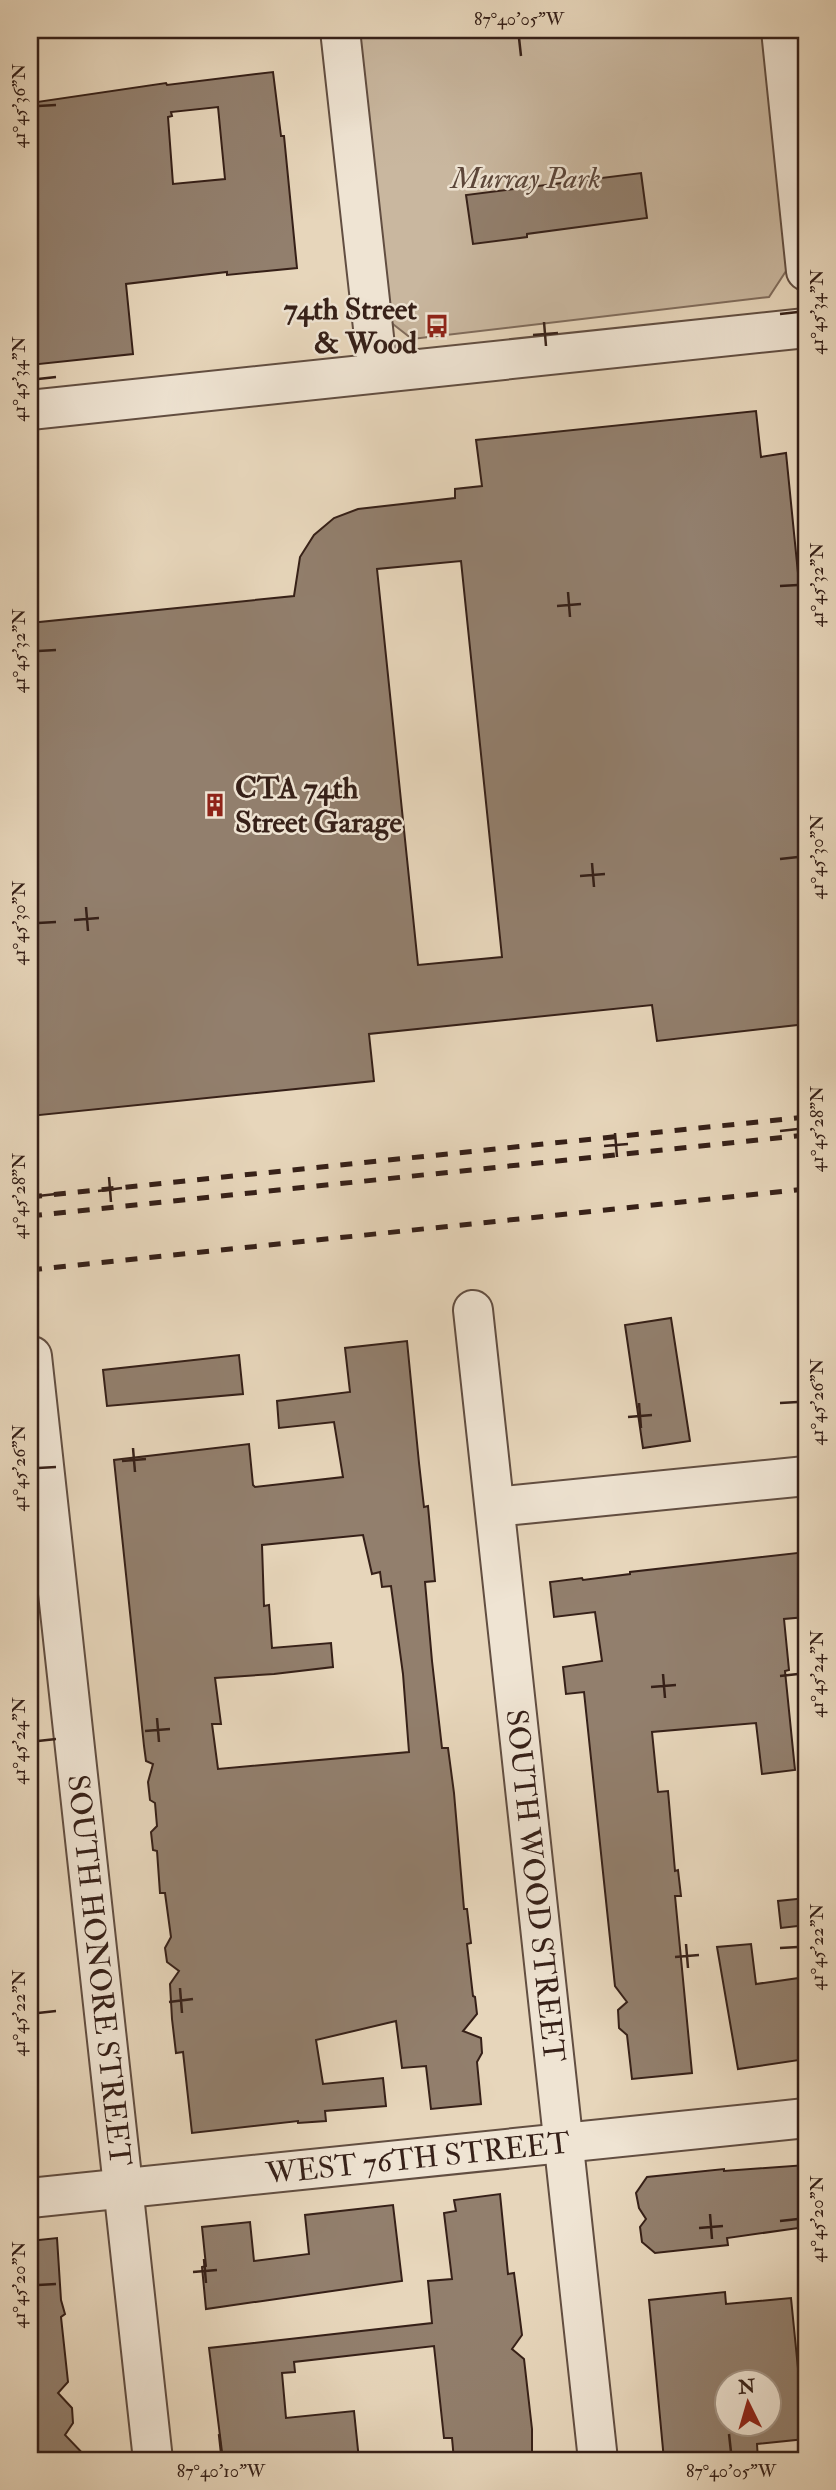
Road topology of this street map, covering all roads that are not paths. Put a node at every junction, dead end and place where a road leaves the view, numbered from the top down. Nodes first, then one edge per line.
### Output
1 (340, 30) edge
2 (780, 30) edge
3 (806, 271) edge
4 (806, 328) edge
5 (378, 373) junction
6 (30, 410) edge
7 (473, 1310) dead end
8 (32, 1356) dead end
9 (806, 1476) edge
10 (495, 1507) junction
11 (806, 2118) edge
12 (564, 2144) junction
13 (124, 2189) junction
14 (30, 2198) edge
15 (153, 2460) edge
16 (598, 2460) edge

1 - 5 street
2 - 3 street
4 - 5 street
5 - 6 street
7 - 10 street, SOUTH WOOD STREET
8 - 13 street, SOUTH HONORE STREET
9 - 10 street
10 - 12 street, SOUTH WOOD STREET
11 - 12 street, WEST 76TH STREET
12 - 13 street, WEST 76TH STREET
12 - 16 street, SOUTH WOOD STREET
13 - 14 street, WEST 76TH STREET
13 - 15 street, SOUTH HONORE STREET

